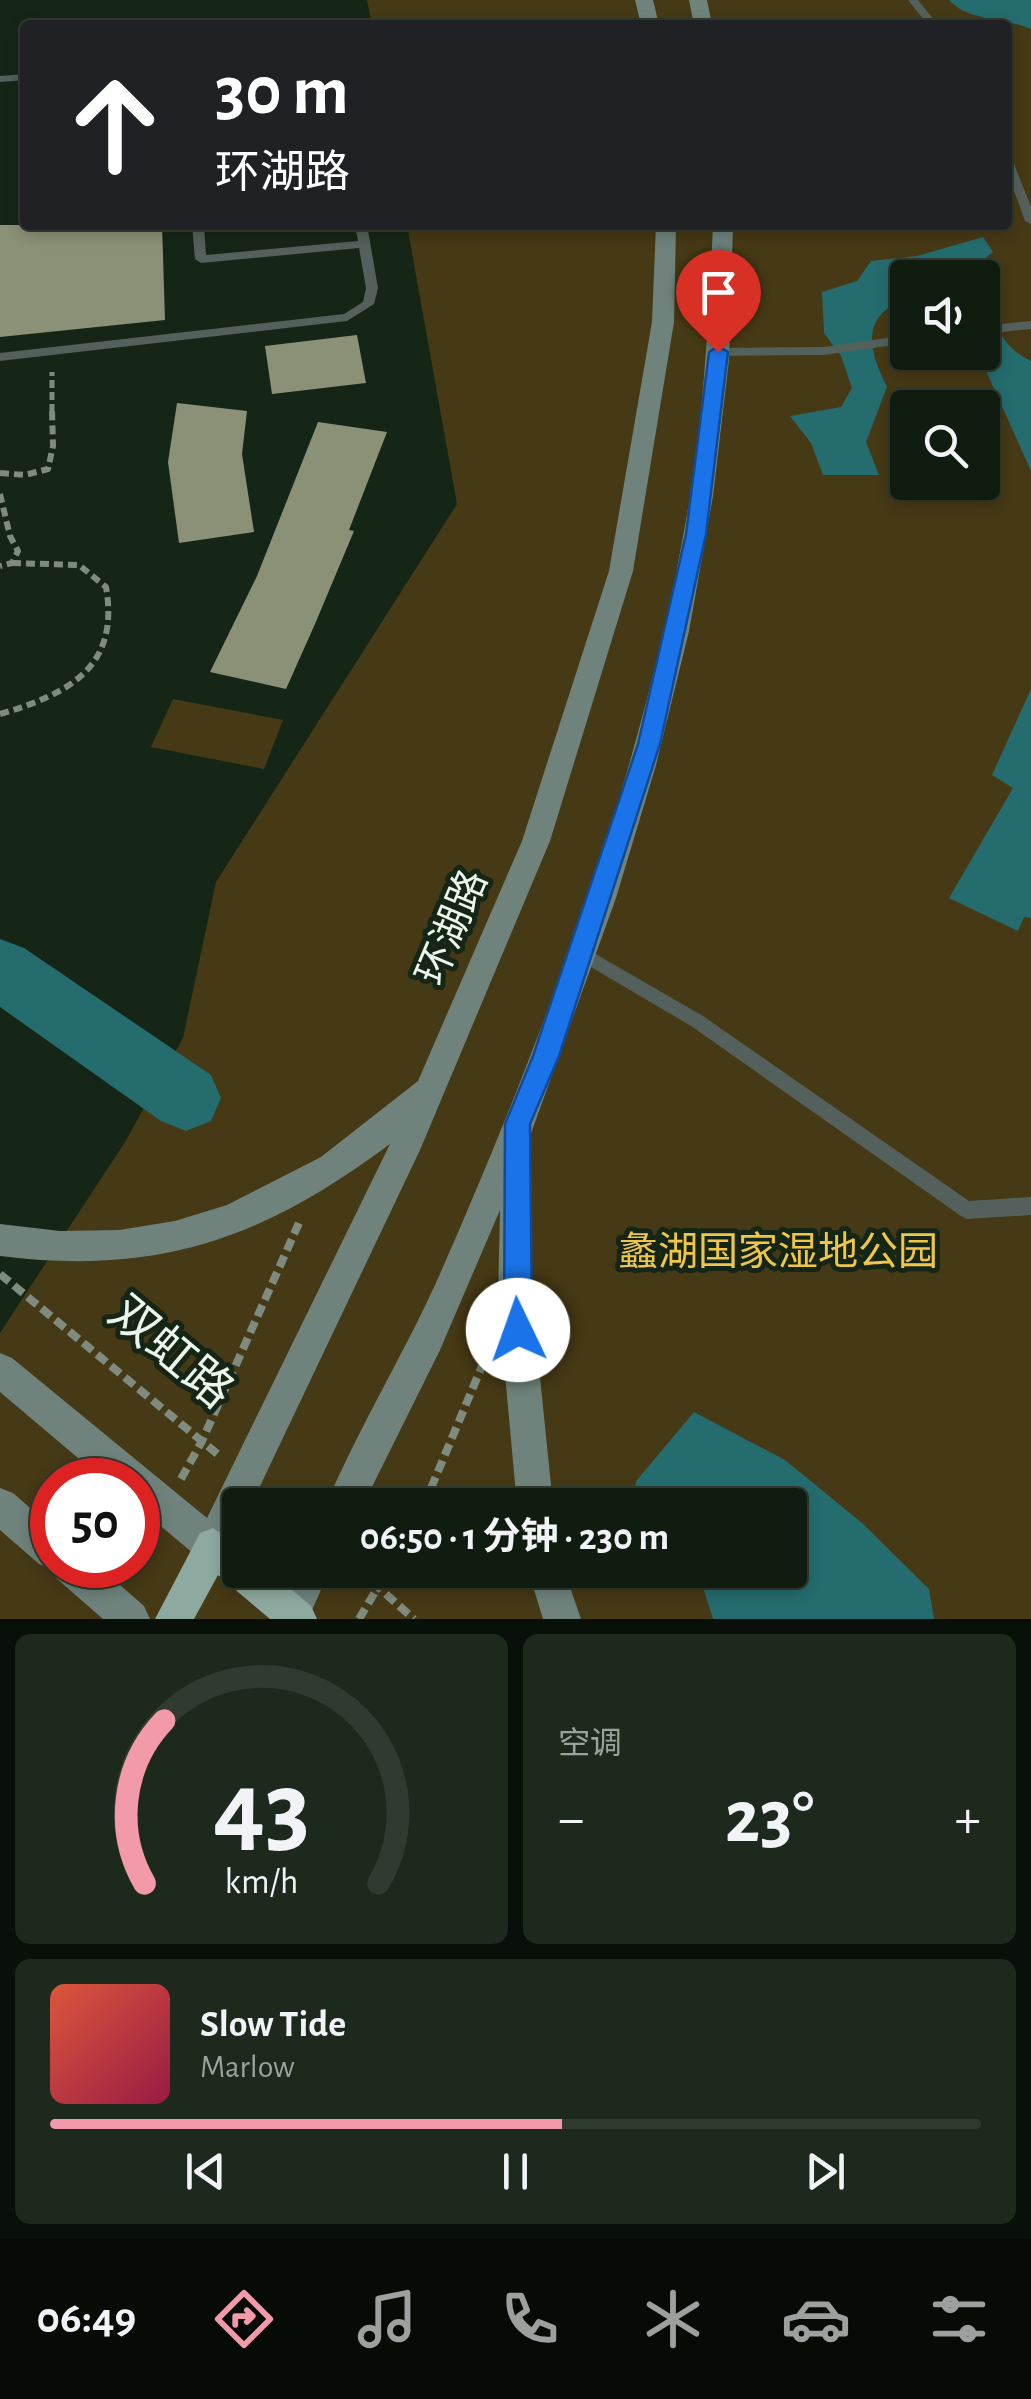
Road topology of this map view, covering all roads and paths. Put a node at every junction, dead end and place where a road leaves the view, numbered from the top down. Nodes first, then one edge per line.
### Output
1 (913, 0) edge
2 (928, 20) edge
3 (1012, 171) edge
4 (1031, 221) edge
5 (198, 230) edge
6 (362, 230) edge
7 (666, 230) edge
8 (722, 230) edge
9 (364, 244) junction
10 (1031, 326) edge
11 (1000, 329) edge
12 (890, 342) edge
13 (56, 352) junction
14 (718, 352) junction
15 (0, 358) edge
16 (0, 473) edge
17 (0, 494) edge
18 (12, 563) junction
19 (0, 566) edge
20 (0, 714) edge
21 (580, 952) junction
22 (432, 1085) junction
23 (518, 1124) junction
24 (321, 1176) junction
25 (1031, 1206) edge
26 (0, 1240) edge
27 (0, 1274) edge
28 (515, 1298) junction
29 (0, 1370) edge
30 (202, 1441) junction
31 (106, 1458) edge
32 (160, 1477) edge
33 (248, 1479) junction
34 (246, 1488) edge
35 (352, 1488) edge
36 (431, 1488) edge
37 (533, 1488) edge
38 (160, 1503) edge
39 (0, 1506) edge
40 (30, 1532) edge
41 (222, 1554) edge
42 (222, 1571) edge
43 (95, 1588) edge
44 (260, 1588) edge
45 (304, 1588) edge
46 (375, 1588) edge
47 (381, 1588) edge
48 (552, 1588) edge
49 (292, 1617) edge
50 (132, 1619) edge
51 (174, 1619) edge
52 (359, 1619) edge
53 (414, 1619) edge
54 (562, 1619) edge

1 - 2 lane
3 - 4 lane
5 - 9 lane
6 - 9 lane
7 - 22 main road, 环湖路
8 - 14 main road
9 - 13 lane
10 - 11 lane
12 - 14 lane
13 - 15 lane
13 - 16 path
14 - 21 main road
17 - 18 path
18 - 19 path
18 - 20 path
21 - 23 main road
21 - 25 lane
22 - 24 main road
22 - 33 main road, 环湖路
23 - 28 main road
23 - 35 main road
24 - 26 main road
24 - 30 path
27 - 30 path, 双虹路
28 - 36 path
28 - 37 main road
29 - 31 main road
30 - 32 path
30 - 33 path, 双虹路
33 - 34 main road, 环湖路
38 - 41 main road
39 - 40 main road
42 - 51 highway, 环湖路
43 - 50 main road
44 - 49 highway
45 - 49 main road
46 - 52 path
47 - 53 path
48 - 54 main road

